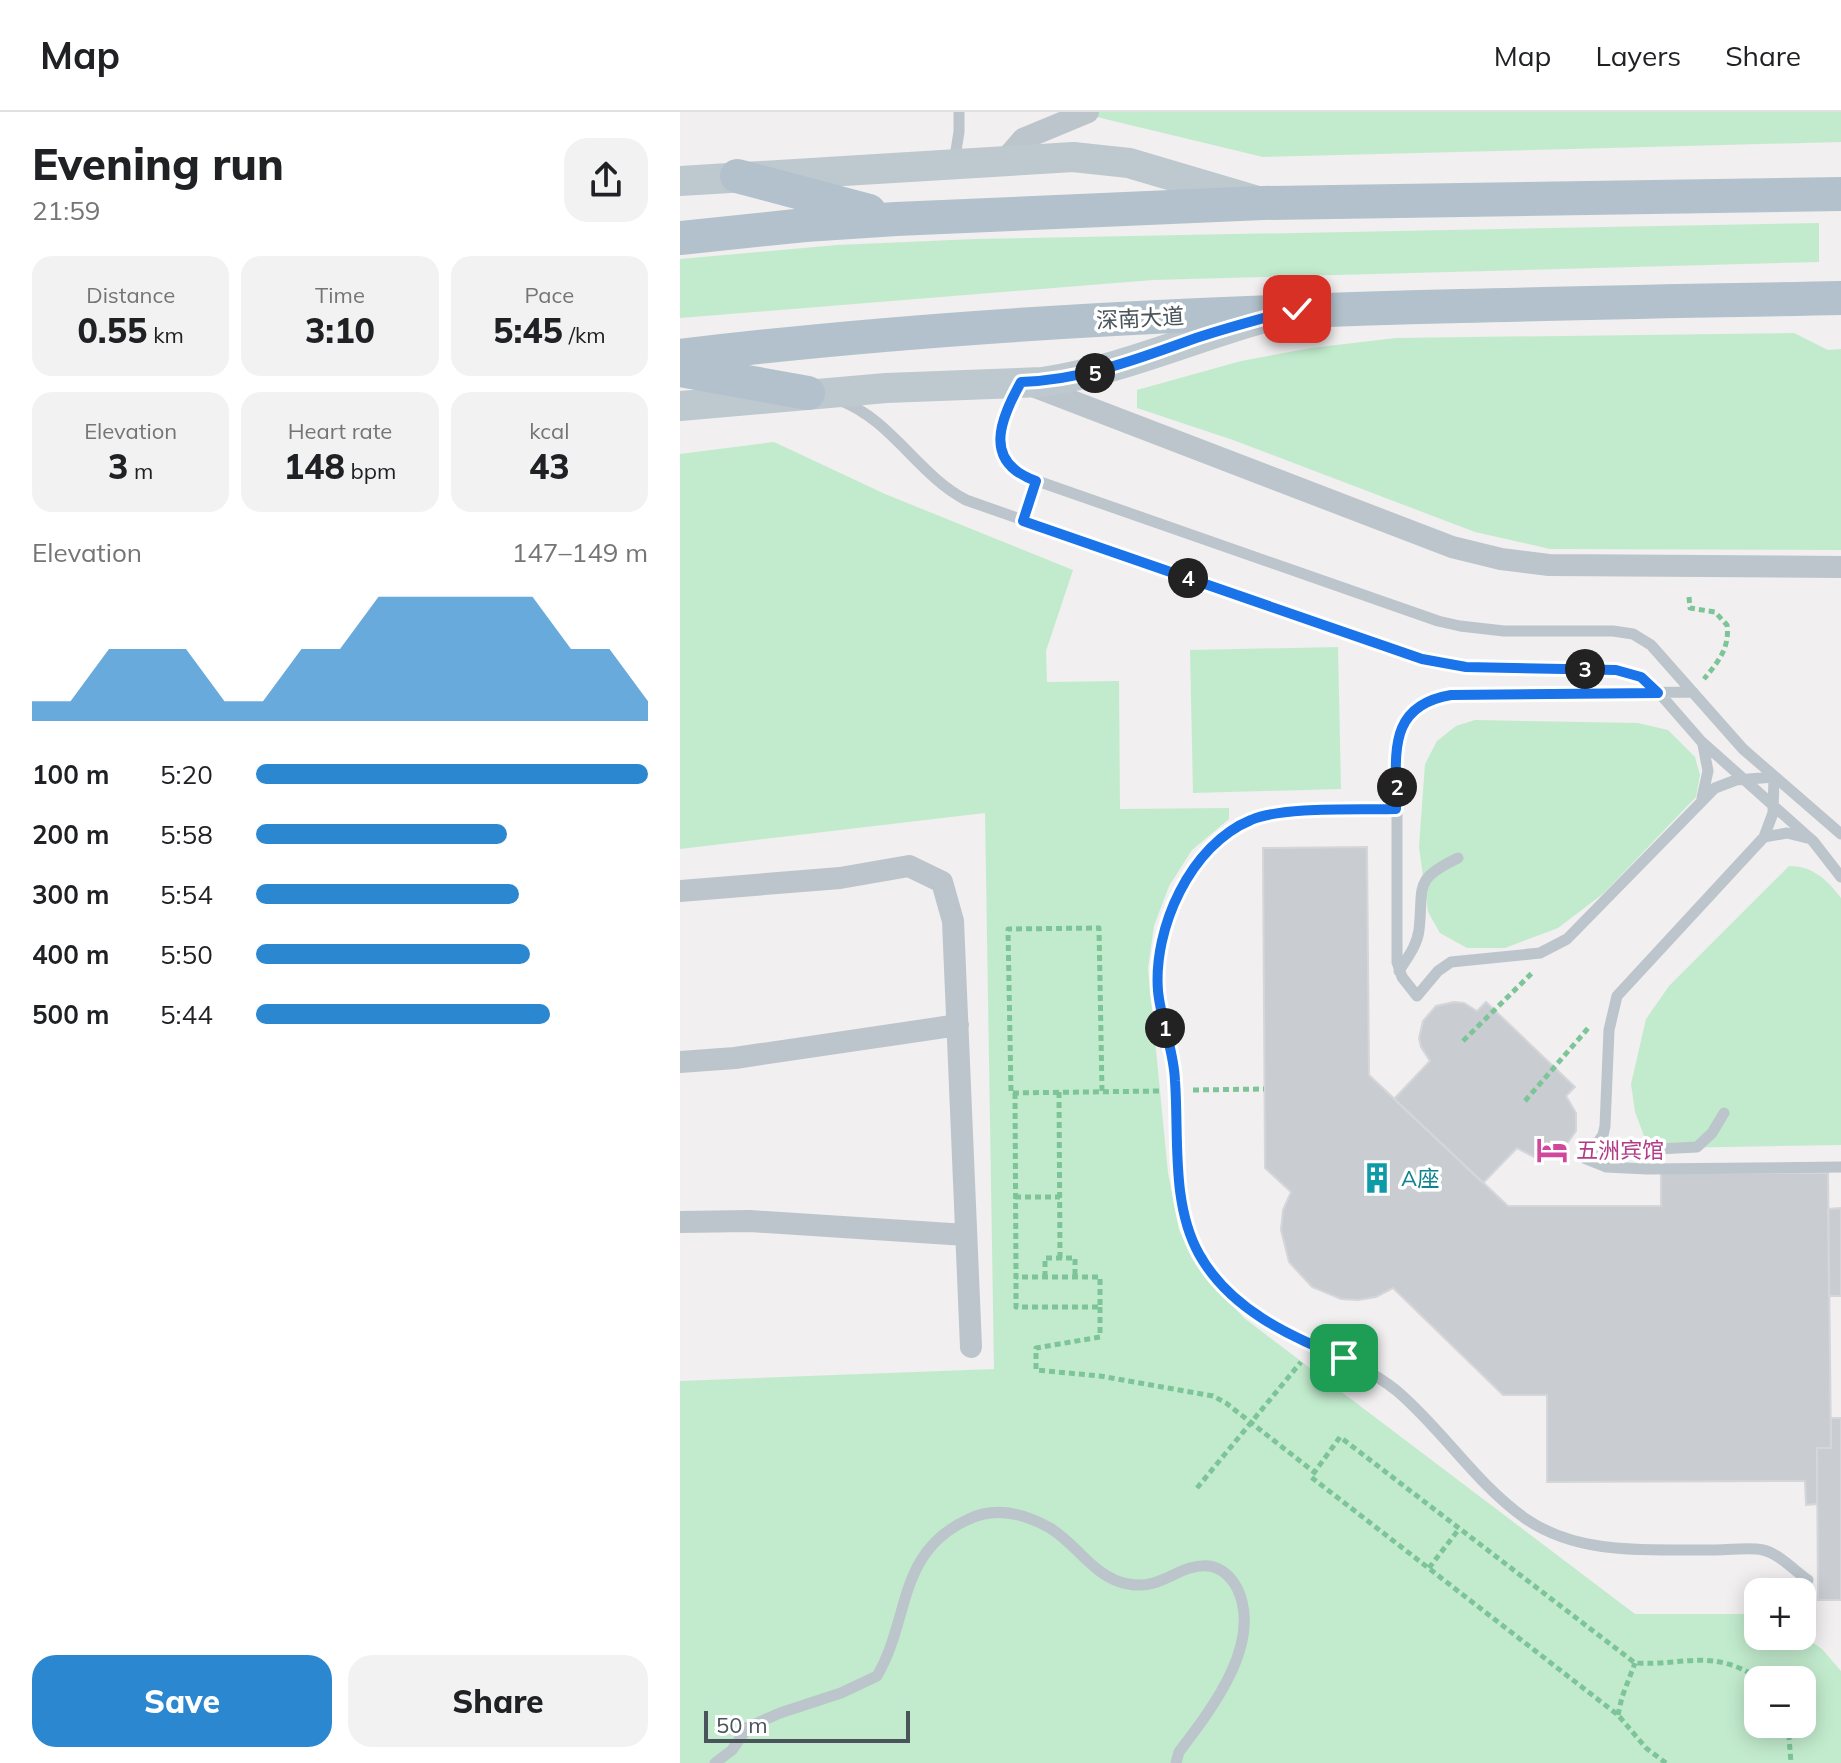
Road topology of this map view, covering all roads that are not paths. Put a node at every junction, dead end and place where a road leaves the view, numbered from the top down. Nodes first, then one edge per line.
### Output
1 (959, 112) edge
2 (1088, 112) edge
3 (1004, 161) junction
4 (954, 164) junction
5 (737, 176) junction
6 (680, 181) edge
7 (1830, 194) edge
8 (1263, 203) junction
9 (896, 219) junction
10 (680, 238) edge
11 (1833, 298) edge
12 (1297, 309) junction
13 (680, 356) edge
14 (680, 370) edge
15 (1021, 382) junction
16 (808, 393) junction
17 (680, 406) edge
18 (1036, 481) junction
19 (1023, 521) junction
20 (1841, 567) edge
21 (1693, 692) junction
22 (1658, 693) junction
23 (1701, 741) junction
24 (1774, 777) junction
25 (1744, 779) junction
26 (1701, 802) junction
27 (1773, 805) junction
28 (1396, 809) junction
29 (1841, 834) edge
30 (1764, 837) junction
31 (1813, 841) junction
32 (1458, 858) dead end
33 (1841, 877) edge
34 (680, 891) edge
35 (1399, 971) junction
36 (958, 1025) junction
37 (680, 1062) edge
38 (1724, 1113) dead end
39 (1606, 1167) junction
40 (1841, 1167) edge
41 (680, 1222) edge
42 (966, 1235) junction
43 (971, 1347) dead end
44 (1805, 1578) edge
45 (715, 1763) edge
46 (1176, 1763) edge

1 - 4 lane
2 - 3 street
3 - 4 main road
3 - 8 main road
4 - 5 main road
5 - 6 main road
5 - 9 main road
7 - 8 main road
8 - 9 main road
9 - 10 main road
11 - 12 main road, 深南大道
12 - 13 main road, 深南大道
12 - 15 main road
14 - 16 main road
15 - 16 main road
15 - 18 lane
15 - 20 street
16 - 17 main road
16 - 19 lane
18 - 19 lane
18 - 21 lane
19 - 22 lane
21 - 22 lane
21 - 24 lane
22 - 23 lane
22 - 28 lane
23 - 25 lane
23 - 26 lane
24 - 25 lane
24 - 27 lane
24 - 29 lane
25 - 26 lane
25 - 27 lane
26 - 35 lane
27 - 30 lane
27 - 31 lane
28 - 35 lane
28 - 44 lane
30 - 31 lane
30 - 39 lane
31 - 33 lane
32 - 35 lane
34 - 36 street
36 - 37 street
36 - 42 street
38 - 39 lane
39 - 40 lane
41 - 42 street
42 - 43 street
45 - 46 lane

